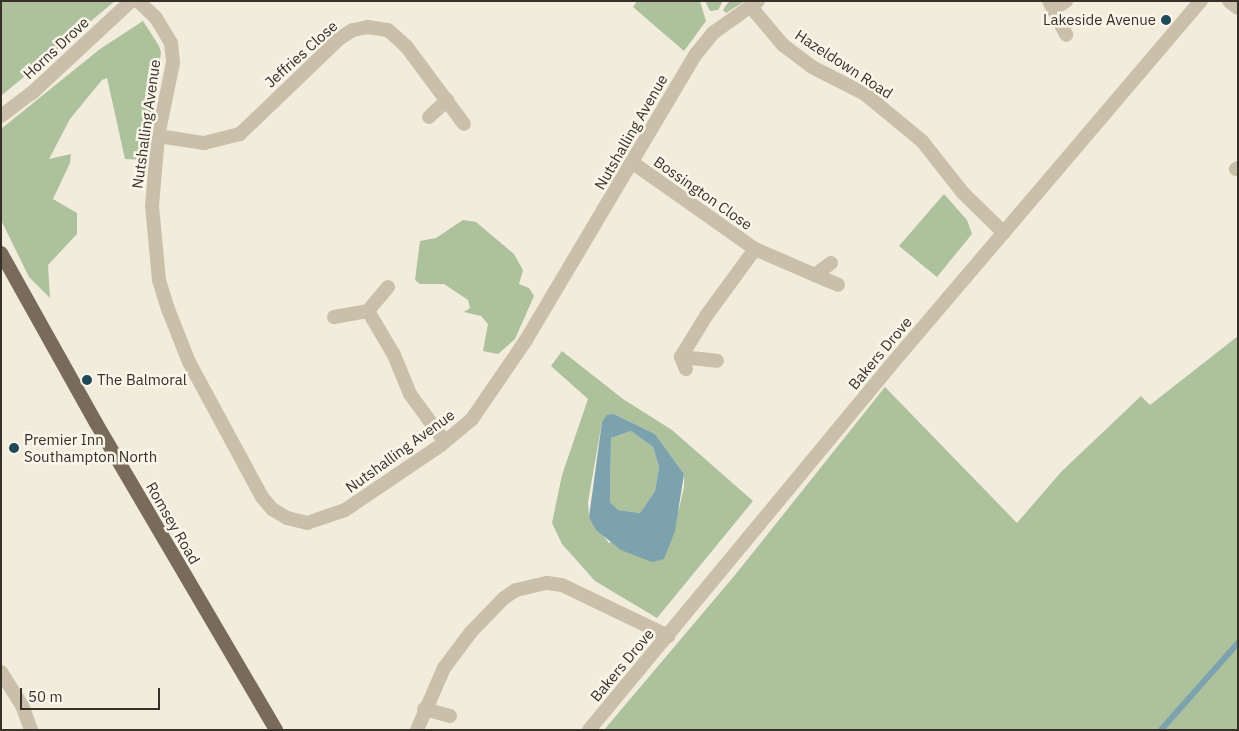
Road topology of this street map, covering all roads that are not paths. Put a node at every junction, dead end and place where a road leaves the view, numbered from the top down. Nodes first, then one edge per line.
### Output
1 (131, 1) edge
2 (138, 1) edge
3 (1201, 1) edge
4 (1229, 1) edge
5 (1057, 3) edge
6 (755, 4) edge
7 (1238, 8) edge
8 (1066, 34) dead end
9 (447, 100) junction
10 (1, 116) edge
11 (430, 117) dead end
12 (464, 124) dead end
13 (158, 136) junction
14 (633, 163) junction
15 (1004, 233) junction
16 (755, 250) junction
17 (1, 253) edge
18 (831, 263) dead end
19 (815, 275) junction
20 (838, 285) dead end
21 (388, 287) dead end
22 (368, 311) junction
23 (334, 316) dead end
24 (717, 360) dead end
25 (445, 442) junction
26 (668, 636) junction
27 (1, 672) edge
28 (424, 709) junction
29 (450, 716) dead end
30 (31, 730) edge
31 (276, 730) edge
32 (417, 730) edge
33 (589, 730) edge

1 - 10 street, Horns Drove
2 - 13 street, Nutshalling Avenue
3 - 15 street, Bakers Drove
4 - 7 street
5 - 8 street
6 - 14 street, Nutshalling Avenue
6 - 15 street, Hazeldown Road
9 - 11 street
9 - 12 street, Jeffries Close
9 - 13 street, Jeffries Close
13 - 25 street, Nutshalling Avenue
14 - 16 street, Bossington Close
14 - 25 street, Nutshalling Avenue
15 - 26 street, Bakers Drove
16 - 19 street, Bossington Close
16 - 24 street, Bossington Close
17 - 31 main road, Romsey Road
18 - 19 street
19 - 20 street, Bossington Close
21 - 22 street
22 - 23 street
22 - 25 street
26 - 28 street
26 - 33 street, Bakers Drove
27 - 30 street
28 - 29 street
28 - 32 street

